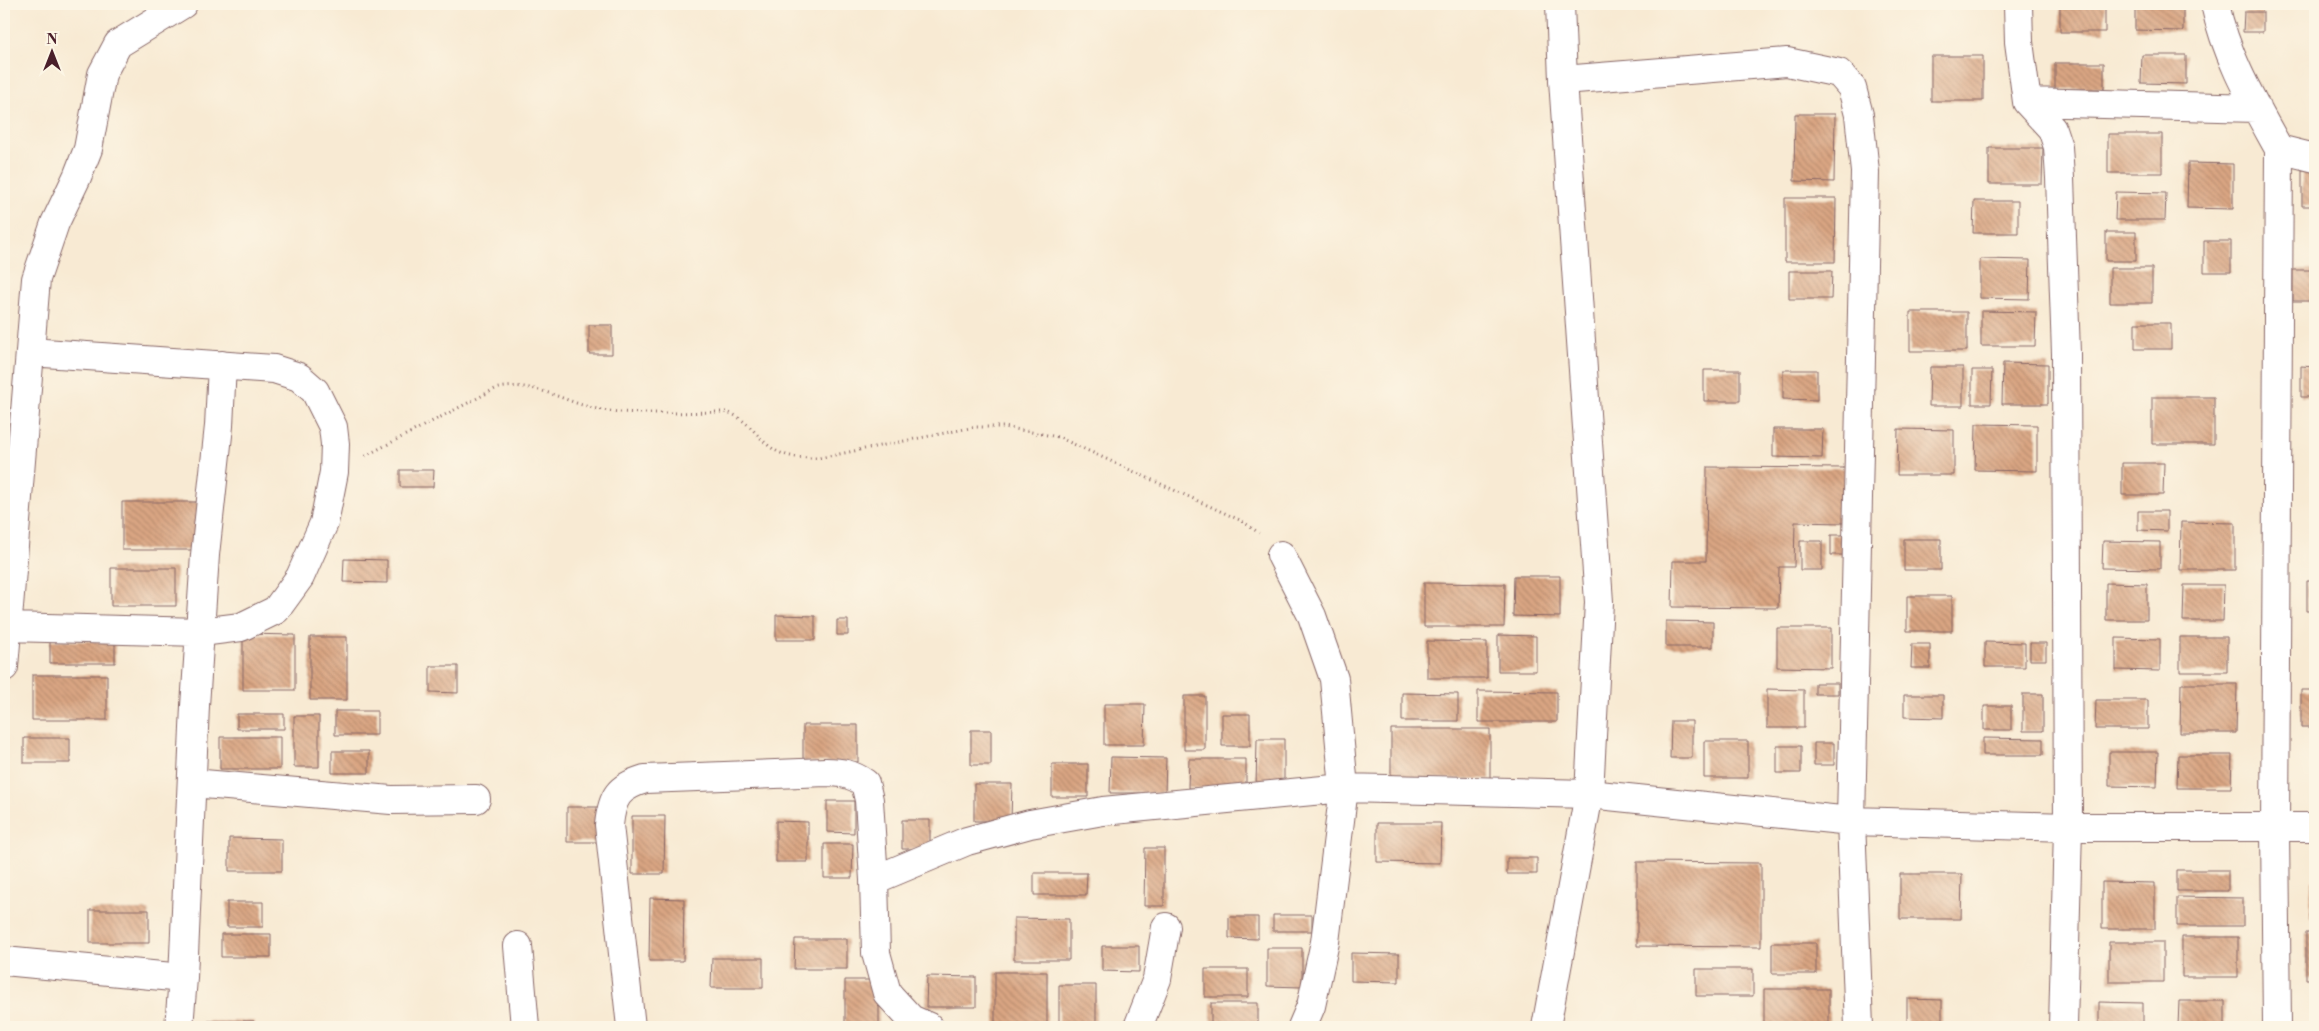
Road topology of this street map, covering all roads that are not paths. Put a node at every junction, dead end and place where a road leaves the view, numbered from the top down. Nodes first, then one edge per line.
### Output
1 (183, 4) edge
2 (1560, 4) edge
3 (2018, 4) edge
4 (2215, 4) edge
5 (1563, 80) junction
6 (2027, 102) junction
7 (2257, 108) junction
8 (2279, 149) junction
9 (2315, 158) edge
10 (30, 352) junction
11 (222, 365) junction
12 (1281, 555) road end
13 (8, 626) junction
14 (201, 632) junction
15 (4, 667) edge
16 (192, 783) junction
17 (1344, 788) junction
18 (1589, 794) junction
19 (476, 799) dead end
20 (1851, 821) junction
21 (2068, 827) junction
22 (2315, 827) edge
23 (2275, 828) junction
24 (874, 880) junction
25 (1166, 928) dead end
26 (518, 946) dead end
27 (4, 962) edge
28 (183, 978) junction
29 (179, 1027) edge
30 (525, 1027) edge
31 (631, 1027) edge
32 (929, 1027) edge
33 (1138, 1027) edge
34 (1302, 1027) edge
35 (1546, 1027) edge
36 (1859, 1027) edge
37 (2064, 1027) edge
38 (2277, 1027) edge

1 - 10 street
2 - 5 street
3 - 6 street
4 - 7 street
5 - 18 street
5 - 20 street
6 - 7 street
6 - 21 street
7 - 8 street
8 - 9 street
8 - 23 street
10 - 11 street
10 - 13 street
11 - 14 street
11 - 14 street
12 - 17 street
13 - 14 street
13 - 15 street
14 - 16 street
16 - 19 street
16 - 28 street
17 - 18 street
17 - 24 street
17 - 34 street
18 - 20 street
18 - 35 street
20 - 21 street
20 - 36 street
21 - 23 street
21 - 37 street
22 - 23 street
23 - 38 street
24 - 31 street
24 - 32 street
25 - 33 street
26 - 30 street
27 - 28 street
28 - 29 street

